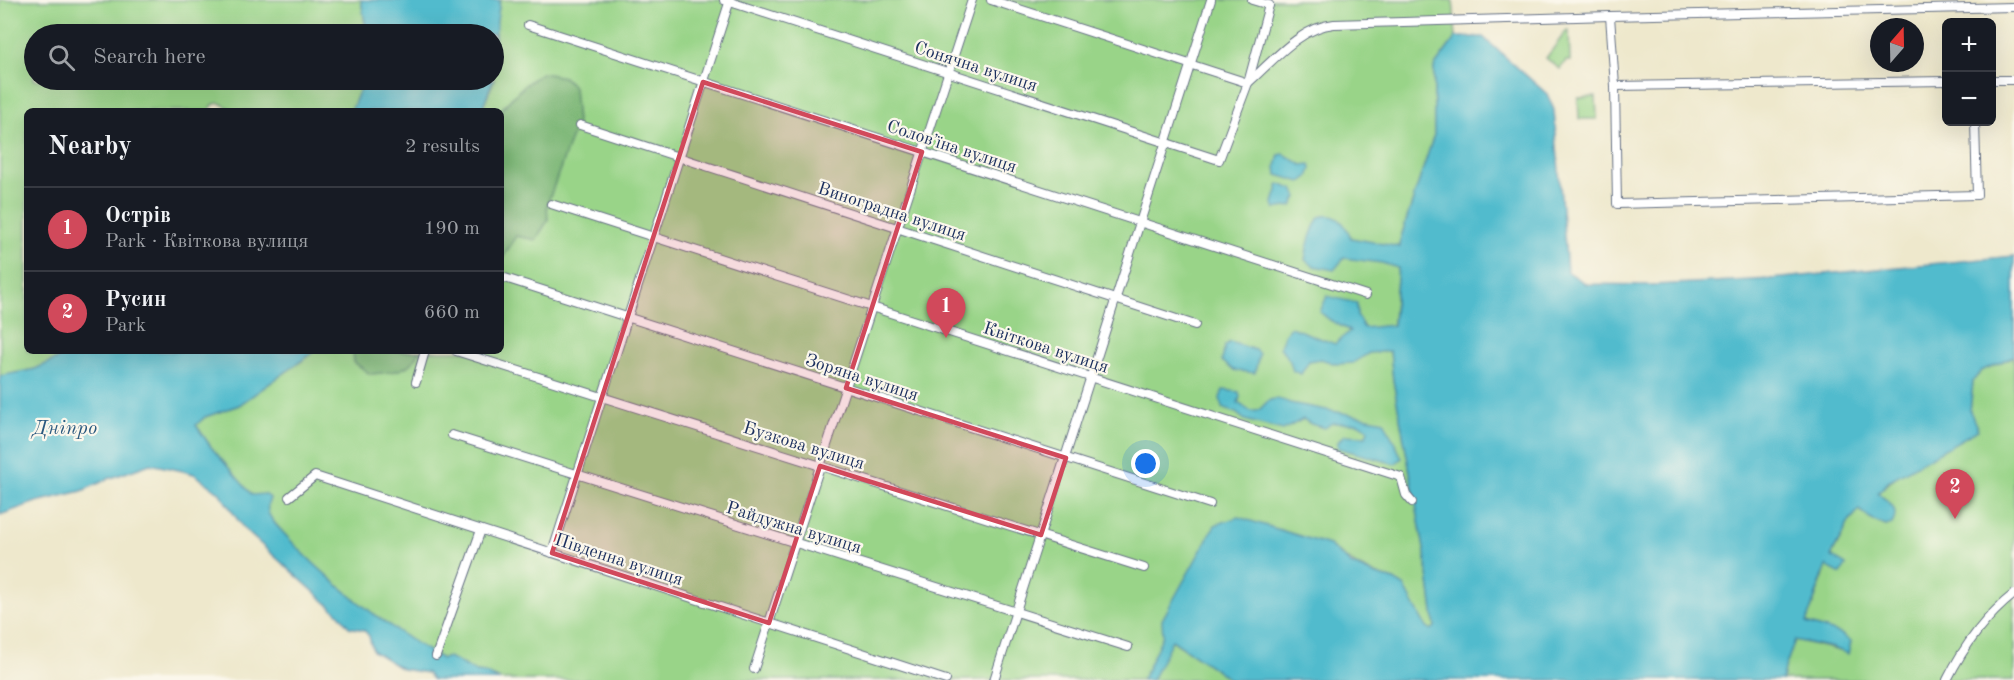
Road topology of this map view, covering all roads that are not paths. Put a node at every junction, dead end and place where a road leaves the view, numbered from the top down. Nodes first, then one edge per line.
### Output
1 (972, 0) edge
2 (991, 0) edge
3 (1211, 0) edge
4 (1252, 0) edge
5 (727, 1) edge
6 (1267, 3) edge
7 (2014, 7) edge
8 (1610, 16) junction
9 (528, 25) dead end
10 (1191, 66) junction
11 (948, 72) junction
12 (1996, 80) edge
13 (2014, 80) edge
14 (1942, 81) edge
15 (704, 82) junction
16 (1248, 83) junction
17 (1615, 86) junction
18 (580, 126) dead end
19 (1975, 126) edge
20 (1166, 144) junction
21 (922, 152) junction
22 (679, 158) junction
23 (551, 204) dead end
24 (1140, 222) junction
25 (897, 229) junction
26 (654, 237) junction
27 (505, 278) dead end
28 (1366, 295) dead end
29 (1117, 300) junction
30 (872, 307) junction
31 (628, 318) junction
32 (1195, 325) dead end
33 (424, 354) edge
34 (466, 354) edge
35 (1092, 378) junction
36 (416, 382) dead end
37 (846, 388) junction
38 (602, 397) junction
39 (452, 435) dead end
40 (1066, 458) junction
41 (820, 466) junction
42 (577, 474) junction
43 (289, 497) dead end
44 (1413, 502) dead end
45 (1210, 504) dead end
46 (481, 530) junction
47 (1041, 535) junction
48 (795, 543) junction
49 (552, 553) junction
50 (1144, 568) dead end
51 (2014, 594) edge
52 (1016, 612) junction
53 (769, 623) junction
54 (1128, 647) dead end
55 (436, 656) dead end
56 (754, 669) dead end
57 (946, 680) edge
58 (994, 680) edge
59 (1947, 680) edge

1 - 11 street
2 - 10 street
3 - 10 street
4 - 6 street
5 - 11 street, Сонячна вулиця
5 - 15 street
6 - 16 street
7 - 8 street
8 - 16 street
8 - 17 street
9 - 15 street, Соловʼїна вулиця
10 - 16 street
10 - 20 street
11 - 20 street, Сонячна вулиця
11 - 21 street
12 - 13 street
14 - 17 street
15 - 21 street, Соловʼїна вулиця
15 - 22 street
16 - 20 street, Сонячна вулиця
17 - 19 street
18 - 22 street, Виноградна вулиця
20 - 24 street
21 - 24 street, Соловʼїна вулиця
21 - 25 street
22 - 25 street, Виноградна вулиця
22 - 26 street
23 - 26 street, Квіткова вулиця
24 - 28 street, Соловʼїна вулиця
24 - 29 street
25 - 29 street, Виноградна вулиця
25 - 30 street
26 - 30 street, Квіткова вулиця
26 - 31 street
27 - 31 street, Зоряна вулиця
29 - 32 street, Виноградна вулиця
29 - 35 street
30 - 35 street, Квіткова вулиця
30 - 37 street
31 - 37 street, Зоряна вулиця
31 - 38 street
33 - 36 street
34 - 38 street, Бузкова вулиця
35 - 40 street
35 - 44 street, Квіткова вулиця
37 - 40 street, Зоряна вулиця
37 - 41 street
38 - 41 street, Бузкова вулиця
38 - 42 street
39 - 42 street, Райдужна вулиця
40 - 45 street, Зоряна вулиця
40 - 47 street
41 - 47 street, Бузкова вулиця
41 - 48 street
42 - 48 street, Райдужна вулиця
42 - 49 street
43 - 46 street, Південна вулиця
46 - 49 street, Південна вулиця
46 - 55 street
47 - 50 street, Бузкова вулиця
47 - 52 street
48 - 52 street, Райдужна вулиця
48 - 53 street
49 - 53 street, Південна вулиця
51 - 59 street
52 - 54 street, Райдужна вулиця
52 - 58 street
53 - 56 street
53 - 57 street, Південна вулиця

